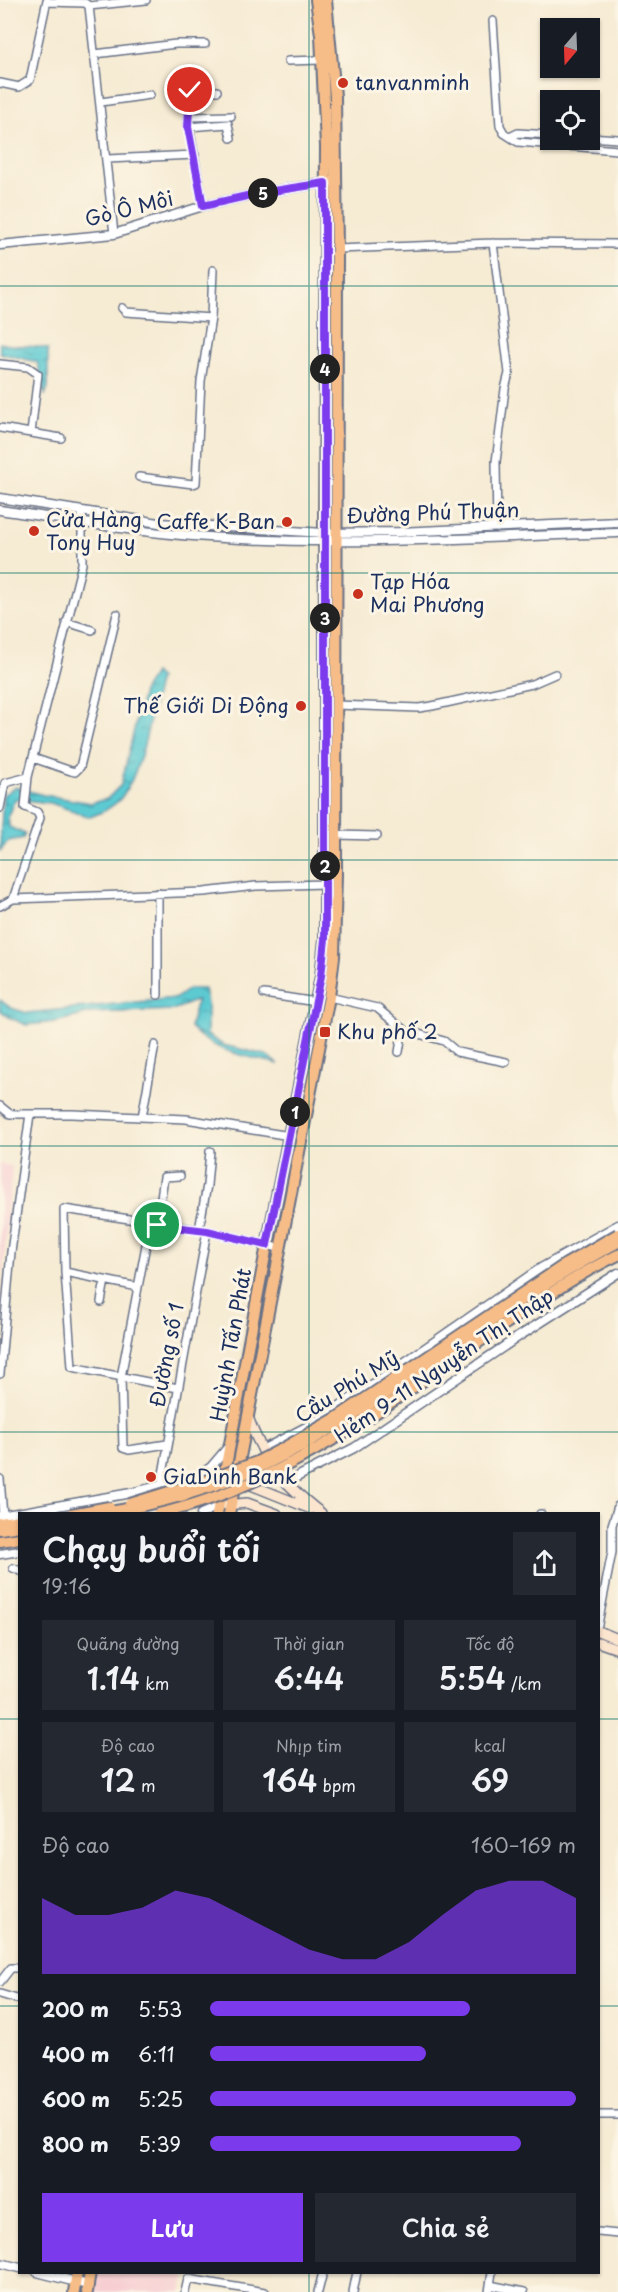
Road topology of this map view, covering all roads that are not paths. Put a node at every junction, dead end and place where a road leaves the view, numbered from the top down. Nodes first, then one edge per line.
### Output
1 (146, 0) edge
2 (316, 0) edge
3 (326, 0) edge
4 (47, 1) edge
5 (89, 6) junction
6 (493, 21) dead end
7 (205, 44) dead end
8 (95, 54) junction
9 (321, 60) junction
10 (288, 61) dead end
11 (0, 83) edge
12 (217, 91) dead end
13 (150, 95) dead end
14 (323, 95) junction
15 (335, 96) junction
16 (100, 102) junction
17 (231, 116) dead end
18 (190, 117) junction
19 (188, 127) junction
20 (540, 134) edge
21 (510, 137) junction
22 (231, 138) dead end
23 (600, 138) edge
24 (618, 139) edge
25 (618, 150) edge
26 (195, 155) junction
27 (107, 159) junction
28 (330, 182) junction
29 (203, 206) junction
30 (114, 234) junction
31 (493, 243) junction
32 (618, 244) edge
33 (0, 245) edge
34 (337, 249) junction
35 (213, 270) dead end
36 (122, 308) dead end
37 (211, 318) junction
38 (0, 364) edge
39 (0, 428) edge
40 (31, 433) junction
41 (61, 438) dead end
42 (139, 477) dead end
43 (0, 498) edge
44 (0, 510) edge
45 (82, 511) junction
46 (82, 521) junction
47 (618, 522) edge
48 (497, 528) junction
49 (618, 533) edge
50 (329, 538) junction
51 (117, 614) dead end
52 (66, 622) junction
53 (92, 630) dead end
54 (555, 674) dead end
55 (336, 705) junction
56 (324, 709) junction
57 (33, 758) junction
58 (28, 780) junction
59 (0, 808) edge
60 (336, 835) junction
61 (377, 836) dead end
62 (329, 877) junction
63 (158, 893) junction
64 (13, 899) junction
65 (0, 906) edge
66 (264, 994) dead end
67 (158, 995) dead end
68 (329, 997) junction
69 (316, 1002) junction
70 (403, 1028) junction
71 (154, 1045) dead end
72 (399, 1052) dead end
73 (506, 1062) dead end
74 (0, 1106) edge
75 (30, 1114) junction
76 (300, 1114) junction
77 (142, 1117) junction
78 (290, 1136) junction
79 (210, 1151) dead end
80 (180, 1176) dead end
81 (154, 1224) junction
82 (618, 1225) edge
83 (199, 1230) junction
84 (207, 1231) junction
85 (618, 1234) edge
86 (618, 1242) edge
87 (267, 1245) junction
88 (279, 1248) junction
89 (618, 1256) edge
90 (65, 1272) junction
91 (618, 1273) edge
92 (105, 1280) junction
93 (138, 1287) junction
94 (100, 1302) dead end
95 (0, 1357) edge
96 (0, 1374) edge
97 (121, 1377) junction
98 (178, 1388) junction
99 (242, 1412) junction
100 (167, 1444) junction
101 (231, 1444) junction
102 (262, 1450) junction
103 (199, 1476) junction
104 (229, 1478) junction
105 (0, 1479) edge
106 (285, 1483) junction
107 (161, 1485) junction
108 (618, 1506) edge
109 (229, 1509) edge
110 (217, 1510) edge
111 (32, 1512) edge
112 (82, 1512) edge
113 (110, 1512) edge
114 (164, 1512) edge
115 (179, 1512) edge
116 (263, 1512) edge
117 (319, 1512) edge
118 (320, 1512) edge
119 (18, 1515) edge
120 (1, 1518) edge
121 (18, 1520) edge
122 (18, 1526) edge
123 (0, 1529) edge
124 (18, 1540) edge
125 (0, 1543) edge
126 (18, 1551) edge
127 (0, 1554) edge
128 (600, 1614) edge
129 (600, 1632) edge
130 (618, 1639) edge
131 (600, 1643) edge
132 (618, 1649) edge
133 (18, 1968) edge
134 (0, 1982) edge
135 (0, 1994) edge
136 (18, 1999) edge
137 (600, 2115) edge
138 (618, 2115) edge
139 (600, 2232) edge
140 (618, 2234) edge
141 (0, 2263) edge
142 (18, 2268) edge
143 (45, 2274) edge
144 (90, 2274) edge
145 (322, 2274) edge
146 (357, 2274) edge
147 (492, 2274) edge
148 (76, 2282) edge
149 (88, 2289) edge
150 (490, 2289) edge
151 (185, 2292) edge
152 (265, 2292) edge
153 (318, 2292) edge
154 (353, 2292) edge
155 (524, 2292) edge

1 - 5 street
2 - 9 main road, Huỳnh Tấn Phát
3 - 15 main road, Huỳnh Tấn Phát
4 - 5 street
4 - 11 street
5 - 8 street
6 - 21 street
7 - 8 street
8 - 16 street
9 - 10 street
9 - 14 main road, Huỳnh Tấn Phát
12 - 18 street
13 - 16 street
14 - 15 main road
14 - 28 main road, Huỳnh Tấn Phát
15 - 28 main road, Huỳnh Tấn Phát
16 - 27 street
17 - 18 street
18 - 19 street
19 - 22 street
19 - 26 street
20 - 21 street
21 - 25 street
23 - 24 street
26 - 27 street
26 - 29 street
27 - 30 street
28 - 29 street, Gò Ô Môi
28 - 34 main road, Huỳnh Tấn Phát
28 - 50 main road, Huỳnh Tấn Phát
29 - 30 street, Gò Ô Môi
30 - 33 street, Gò Ô Môi
31 - 32 street
31 - 34 street
31 - 48 street
34 - 50 main road, Huỳnh Tấn Phát
35 - 37 street
36 - 37 street
37 - 42 street
38 - 40 street
39 - 40 street
40 - 41 street
43 - 45 street, Đường Phú Thuận
44 - 46 street, Đường Phú Thuận
45 - 46 street
45 - 50 street, Đường Phú Thuận
46 - 50 street, Đường Phú Thuận
46 - 52 street
47 - 48 street, Đường Phú Thuận
48 - 50 street, Đường Phú Thuận
49 - 50 street, Đường Phú Thuận
50 - 55 main road, Huỳnh Tấn Phát
50 - 56 main road, Huỳnh Tấn Phát
51 - 57 street
52 - 53 street
52 - 57 street
54 - 55 street
55 - 56 main road
55 - 60 main road, Huỳnh Tấn Phát
56 - 62 main road, Huỳnh Tấn Phát
57 - 58 street
58 - 59 street
58 - 64 street
60 - 61 street
60 - 62 main road, Huỳnh Tấn Phát
62 - 63 street
62 - 68 main road, Huỳnh Tấn Phát
62 - 69 main road, Huỳnh Tấn Phát
63 - 64 street
63 - 67 street
64 - 65 street
66 - 69 street
68 - 70 street
68 - 76 main road, Huỳnh Tấn Phát
69 - 76 main road, Huỳnh Tấn Phát
70 - 72 street
70 - 73 street
71 - 77 street
74 - 75 street
75 - 77 street
75 - 95 street
76 - 78 main road, Huỳnh Tấn Phát
76 - 88 main road, Huỳnh Tấn Phát
77 - 78 street
78 - 87 main road, Huỳnh Tấn Phát
79 - 83 street
80 - 81 street
81 - 83 street
81 - 90 street
81 - 93 street
82 - 102 street
83 - 84 street
84 - 87 street
84 - 98 street, Đường số 1
85 - 112 main road, Cầu Phú Mỹ, bridge
86 - 113 main road, Cầu Phú Mỹ, bridge
87 - 88 street
87 - 99 main road, Huỳnh Tấn Phát
88 - 99 main road, Huỳnh Tấn Phát
89 - 114 main road, Cầu Phú Mỹ, bridge
89 - 115 main road, Cầu Phú Mỹ, bridge
90 - 92 street
90 - 97 street
91 - 106 street, Hẻm 9-11 Nguyễn Thị Thập
92 - 93 street
92 - 94 street
93 - 97 street
95 - 96 street
97 - 98 street
97 - 100 street
98 - 100 street, Đường số 1
99 - 101 main road, Huỳnh Tấn Phát
99 - 102 main road
99 - 104 main road, Huỳnh Tấn Phát
100 - 107 street, Đường số 1
101 - 103 street
101 - 104 main road, Huỳnh Tấn Phát
102 - 106 main road
103 - 104 street
103 - 107 street
104 - 109 main road, Huỳnh Tấn Phát
104 - 110 main road, Huỳnh Tấn Phát
104 - 117 main road
105 - 120 street
106 - 118 main road
107 - 111 street
108 - 128 street
109 - 110 main road
109 - 116 main road
119 - 120 street
120 - 121 main road
122 - 123 main road
124 - 125 main road
126 - 127 street
129 - 130 main road
131 - 132 main road
133 - 134 street
135 - 136 street
137 - 138 street
139 - 140 street
141 - 142 street
143 - 148 street
144 - 149 main road
145 - 153 street
146 - 154 street
147 - 150 street
148 - 149 street
150 - 155 street
151 - 152 street

